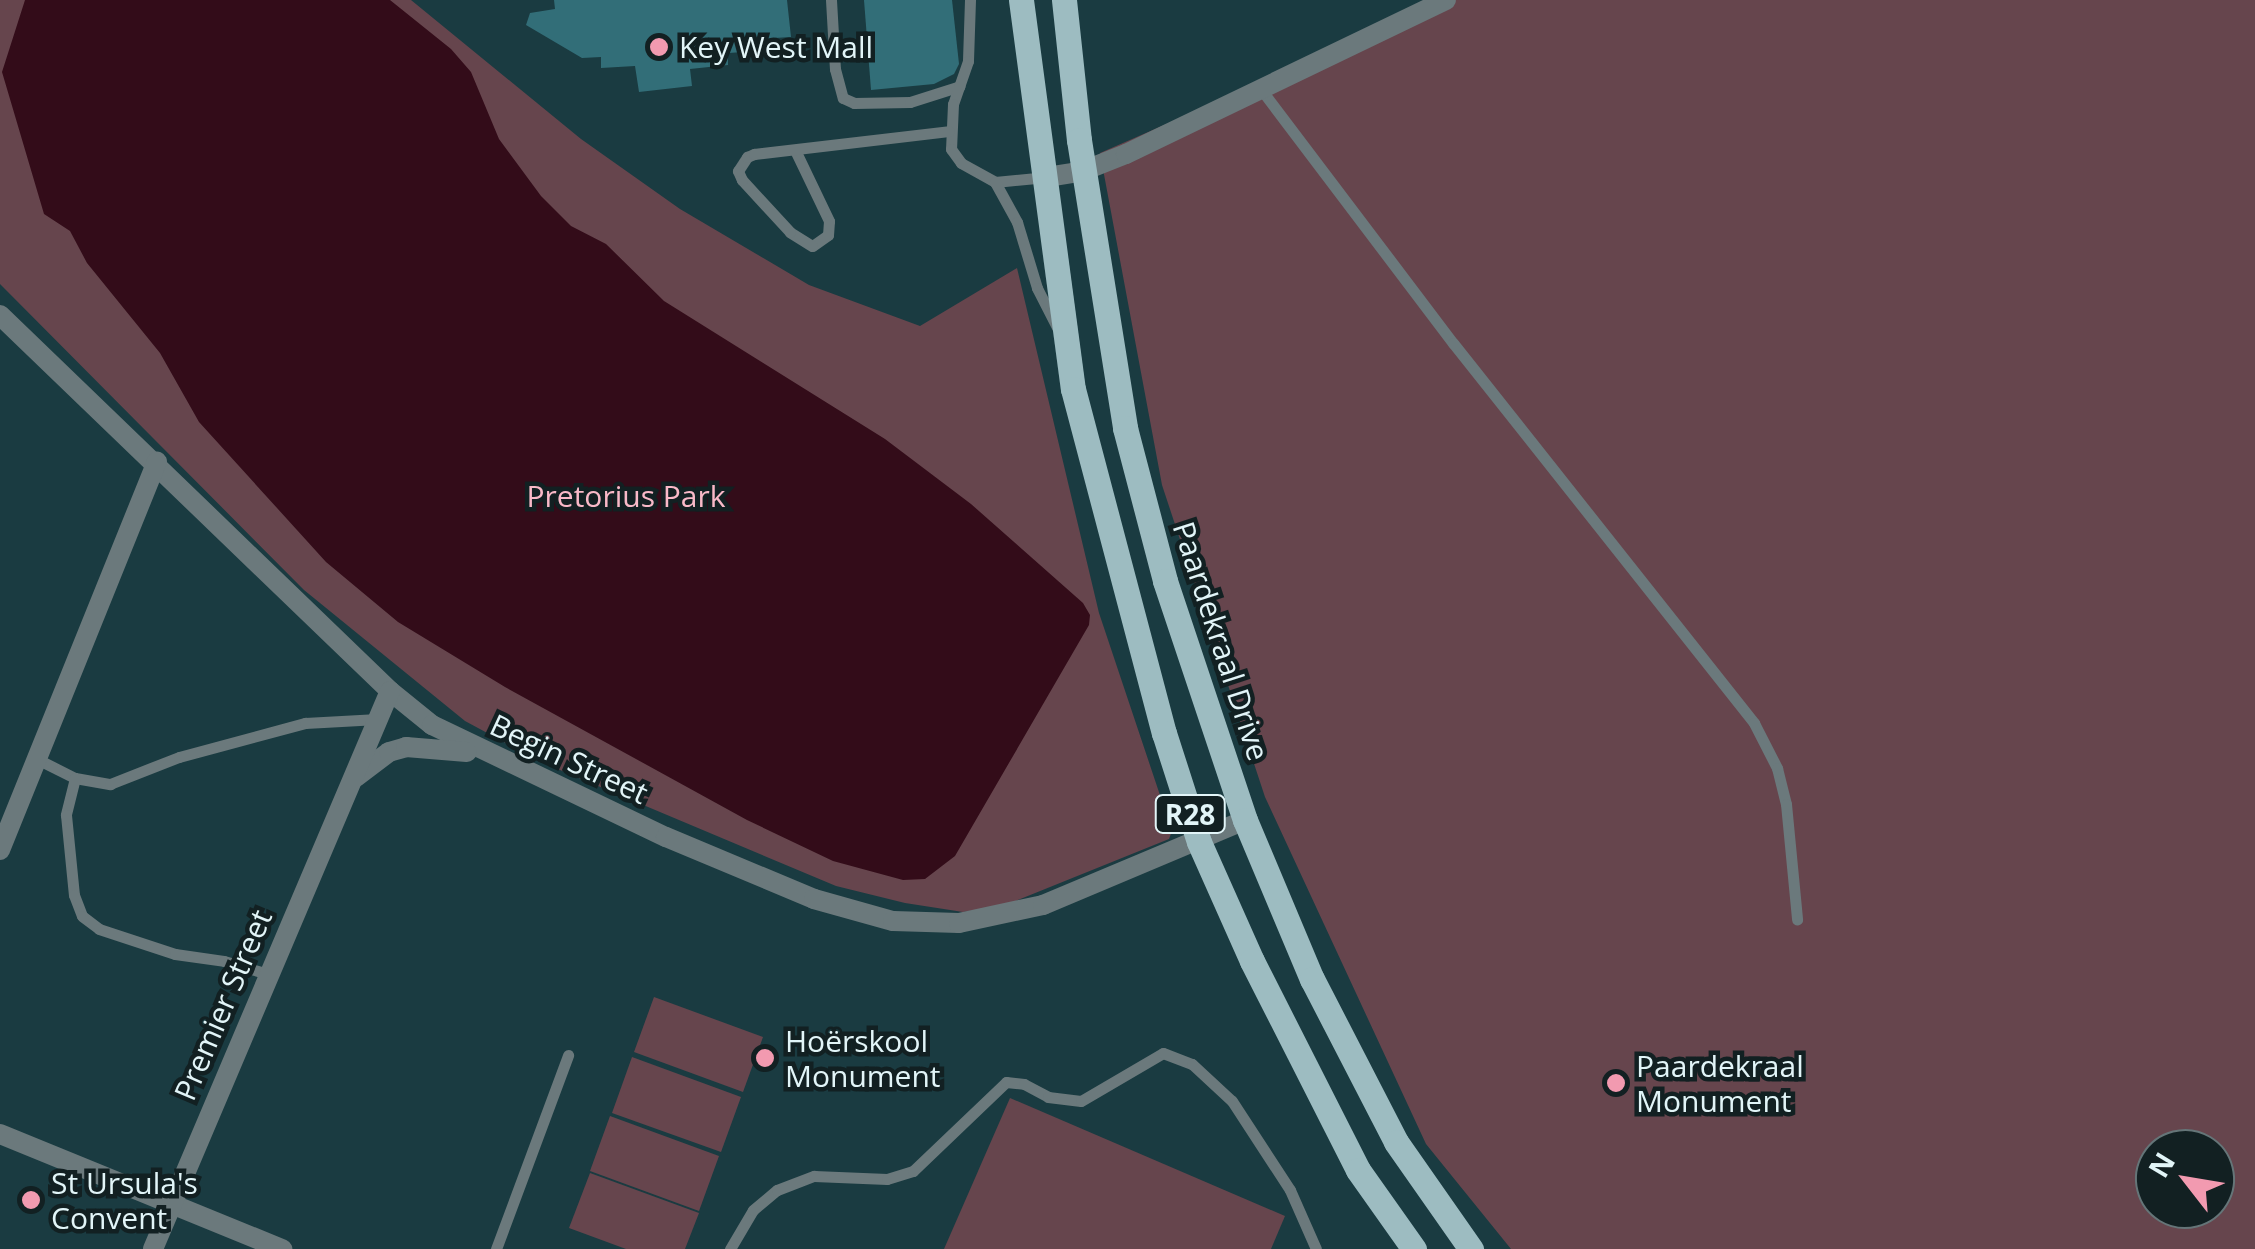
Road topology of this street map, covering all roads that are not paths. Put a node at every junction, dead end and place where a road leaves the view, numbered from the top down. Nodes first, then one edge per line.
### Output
1 (831, 0) edge
2 (970, 0) edge
3 (1021, 0) edge
4 (1064, 0) edge
5 (1446, 0) edge
6 (960, 86) junction
7 (1260, 88) junction
8 (949, 132) junction
9 (794, 150) junction
10 (1084, 171) junction
11 (1048, 177) junction
12 (995, 182) junction
13 (0, 315) edge
14 (1065, 339) junction
15 (157, 462) junction
16 (390, 691) junction
17 (378, 719) junction
18 (484, 752) junction
19 (37, 759) junction
20 (75, 778) junction
21 (348, 785) junction
22 (1245, 820) junction
23 (1199, 842) junction
24 (0, 850) edge
25 (1797, 919) dead end
26 (268, 974) junction
27 (568, 1055) dead end
28 (0, 1134) edge
29 (172, 1205) junction
30 (153, 1249) edge
31 (282, 1249) edge
32 (496, 1249) edge
33 (730, 1249) edge
34 (1316, 1249) edge
35 (1414, 1249) edge
36 (1471, 1249) edge

1 - 6 lane
2 - 6 lane
3 - 11 main road, R28
4 - 10 main road, Paardekraal Drive / R28
5 - 7 street
6 - 8 lane
7 - 10 street
7 - 25 lane
8 - 9 lane
8 - 12 lane
9 - 9 lane
10 - 11 street
10 - 22 main road, Paardekraal Drive / R28
11 - 12 lane
11 - 14 main road, R28
12 - 14 lane
13 - 15 street, Begin Street
14 - 23 main road, R28
15 - 16 street, Begin Street
15 - 19 street
16 - 17 street, Premier Street
16 - 18 street, Begin Street
17 - 20 lane
17 - 21 street, Premier Street
18 - 21 street
18 - 23 street, Begin Street
19 - 20 lane
19 - 24 street
20 - 26 lane
21 - 26 street, Premier Street
22 - 23 street, Begin Street
22 - 36 main road, Paardekraal Drive / R28
23 - 35 main road, R28
26 - 29 street, Premier Street
27 - 32 lane
28 - 29 street
29 - 30 street, Premier Street
29 - 31 street
33 - 34 lane

